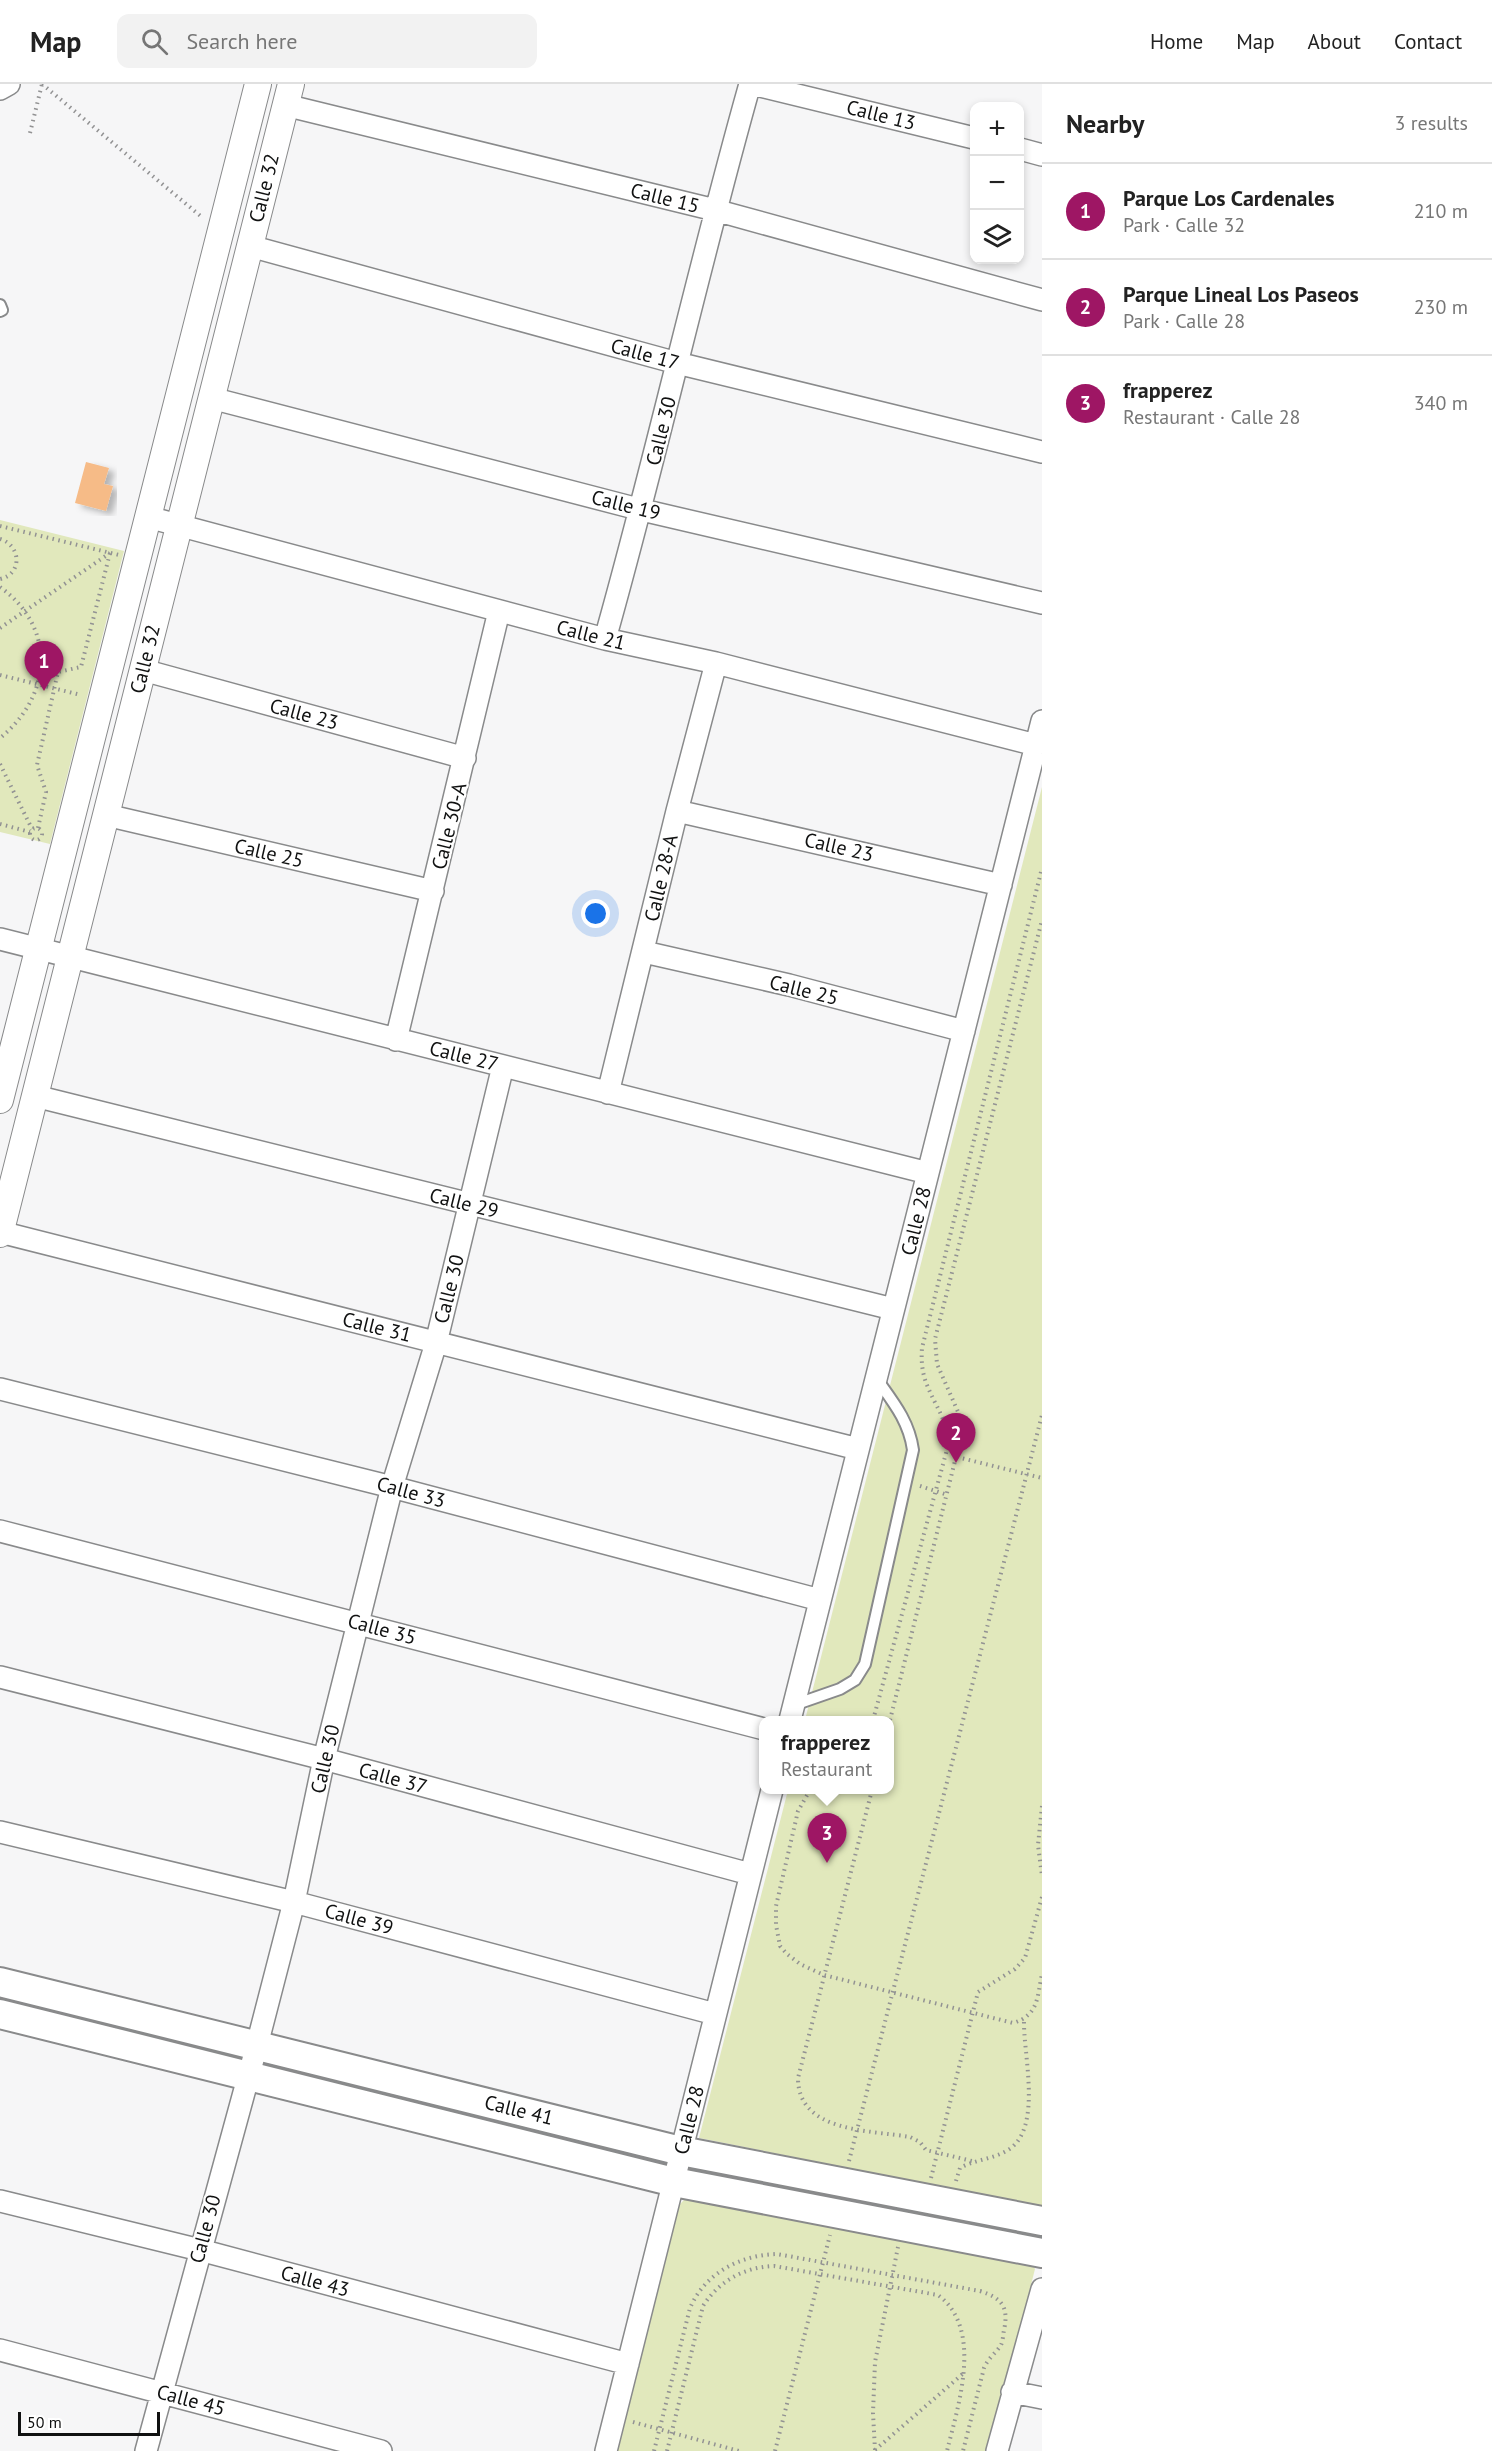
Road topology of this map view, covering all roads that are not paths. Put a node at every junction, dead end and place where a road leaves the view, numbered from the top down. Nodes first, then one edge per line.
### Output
1 (9, 84) edge
2 (258, 84) edge
3 (751, 84) edge
4 (0, 89) edge
5 (288, 94) edge
6 (970, 137) edge
7 (1024, 150) edge
8 (1042, 155) edge
9 (715, 210) junction
10 (250, 246) junction
11 (1042, 300) edge
12 (0, 305) edge
13 (0, 311) edge
14 (677, 363) junction
15 (211, 398) junction
16 (1042, 452) edge
17 (642, 510) junction
18 (148, 517) junction
19 (179, 525) junction
20 (1042, 603) edge
21 (499, 611) junction
22 (605, 639) junction
23 (716, 663) junction
24 (142, 670) junction
25 (1042, 721) edge
26 (1036, 745) junction
27 (465, 758) junction
28 (677, 811) junction
29 (106, 815) junction
30 (1000, 885) junction
31 (433, 891) junction
32 (0, 939) edge
33 (38, 949) junction
34 (644, 952) junction
35 (70, 958) junction
36 (964, 1031) junction
37 (396, 1040) junction
38 (503, 1066) junction
39 (1, 1092) edge
40 (608, 1093) junction
41 (35, 1096) junction
42 (928, 1173) junction
43 (470, 1204) junction
44 (0, 1233) edge
45 (893, 1309) junction
46 (436, 1342) junction
47 (876, 1378) junction
48 (0, 1389) edge
49 (858, 1449) junction
50 (392, 1487) junction
51 (0, 1531) edge
52 (820, 1600) junction
53 (359, 1623) junction
54 (0, 1677) edge
55 (791, 1713) edge
56 (759, 1728) edge
57 (324, 1759) junction
58 (771, 1794) edge
59 (0, 1832) edge
60 (750, 1874) junction
61 (294, 1902) junction
62 (0, 1982) edge
63 (0, 2014) edge
64 (715, 2014) junction
65 (257, 2045) junction
66 (247, 2076) junction
67 (681, 2151) junction
68 (674, 2182) junction
69 (0, 2201) edge
70 (1042, 2221) edge
71 (200, 2250) junction
72 (1042, 2253) edge
73 (1042, 2289) edge
74 (0, 2350) edge
75 (628, 2364) junction
76 (161, 2391) junction
77 (1012, 2392) junction
78 (1042, 2398) edge
79 (146, 2451) edge
80 (381, 2451) edge
81 (606, 2451) edge
82 (997, 2451) edge

1 - 4 street
2 - 18 street, Calle 32
3 - 6 street, Calle 13
3 - 9 street, Calle 30
5 - 9 street, Calle 15
5 - 10 street, Calle 32
7 - 8 street
9 - 11 street, Calle 15
9 - 14 street, Calle 30
10 - 14 street, Calle 17
10 - 15 street, Calle 32
12 - 13 lane
14 - 16 street, Calle 17
14 - 17 street, Calle 30
15 - 17 street, Calle 19
15 - 19 street, Calle 32
17 - 20 street, Calle 19
17 - 22 street, Calle 30
18 - 19 street, Calle 21
18 - 33 street, Calle 32
19 - 21 street, Calle 21
19 - 24 street, Calle 32
21 - 22 street, Calle 21
21 - 27 street, Calle 30-A
22 - 23 street, Calle 21
23 - 26 street, Calle 21
23 - 28 street, Calle 28-A
24 - 27 street, Calle 23
24 - 29 street, Calle 32
25 - 26 street, Calle 28
26 - 30 street, Calle 28
27 - 31 street, Calle 30-A
28 - 30 street, Calle 23
28 - 34 street, Calle 28-A
29 - 31 street, Calle 25
29 - 35 street, Calle 32
30 - 36 street, Calle 28
31 - 37 street, Calle 30-A
32 - 33 street, Calle 27
33 - 35 street, Calle 27
33 - 39 street, Calle 32
34 - 36 street, Calle 25
34 - 40 street, Calle 28-A
35 - 37 street, Calle 27
35 - 41 street, Calle 32
36 - 42 street, Calle 28
37 - 38 street, Calle 27
38 - 40 street, Calle 27
38 - 43 street, Calle 30
40 - 42 street, Calle 27
41 - 43 street, Calle 29
41 - 44 street, Calle 32
42 - 45 street, Calle 28
43 - 45 street, Calle 29
43 - 46 street, Calle 30
44 - 46 street, Calle 31
45 - 47 street, Calle 28
46 - 49 street, Calle 31
46 - 50 street, Calle 30
47 - 49 street, Calle 28
47 - 55 lane
48 - 50 street, Calle 33
49 - 52 street, Calle 28
50 - 52 street, Calle 33
50 - 53 street, Calle 30
51 - 53 street, Calle 35
52 - 55 street, Calle 28
53 - 56 street, Calle 35
53 - 57 street, Calle 30
54 - 57 street, Calle 37
57 - 60 street, Calle 37
57 - 61 street, Calle 30
58 - 60 street, Calle 28
59 - 61 street, Calle 39
60 - 64 street, Calle 28
61 - 64 street, Calle 39
61 - 65 street, Calle 30
62 - 65 main road, Calle 41
63 - 66 main road, Calle 41
64 - 67 street, Calle 28
65 - 66 street, Calle 30
65 - 67 main road, Calle 41
66 - 68 main road, Calle 41
66 - 71 street, Calle 30
67 - 68 street, Calle 28
67 - 70 main road, Calle 41
68 - 72 main road, Calle 41
68 - 75 street, Calle 28
69 - 71 street, Calle 43
71 - 75 street, Calle 43
71 - 76 street, Calle 30
73 - 77 street
74 - 76 street, Calle 45
75 - 81 street, Calle 28
76 - 79 street, Calle 30
76 - 80 street, Calle 45
77 - 78 street
77 - 82 street

